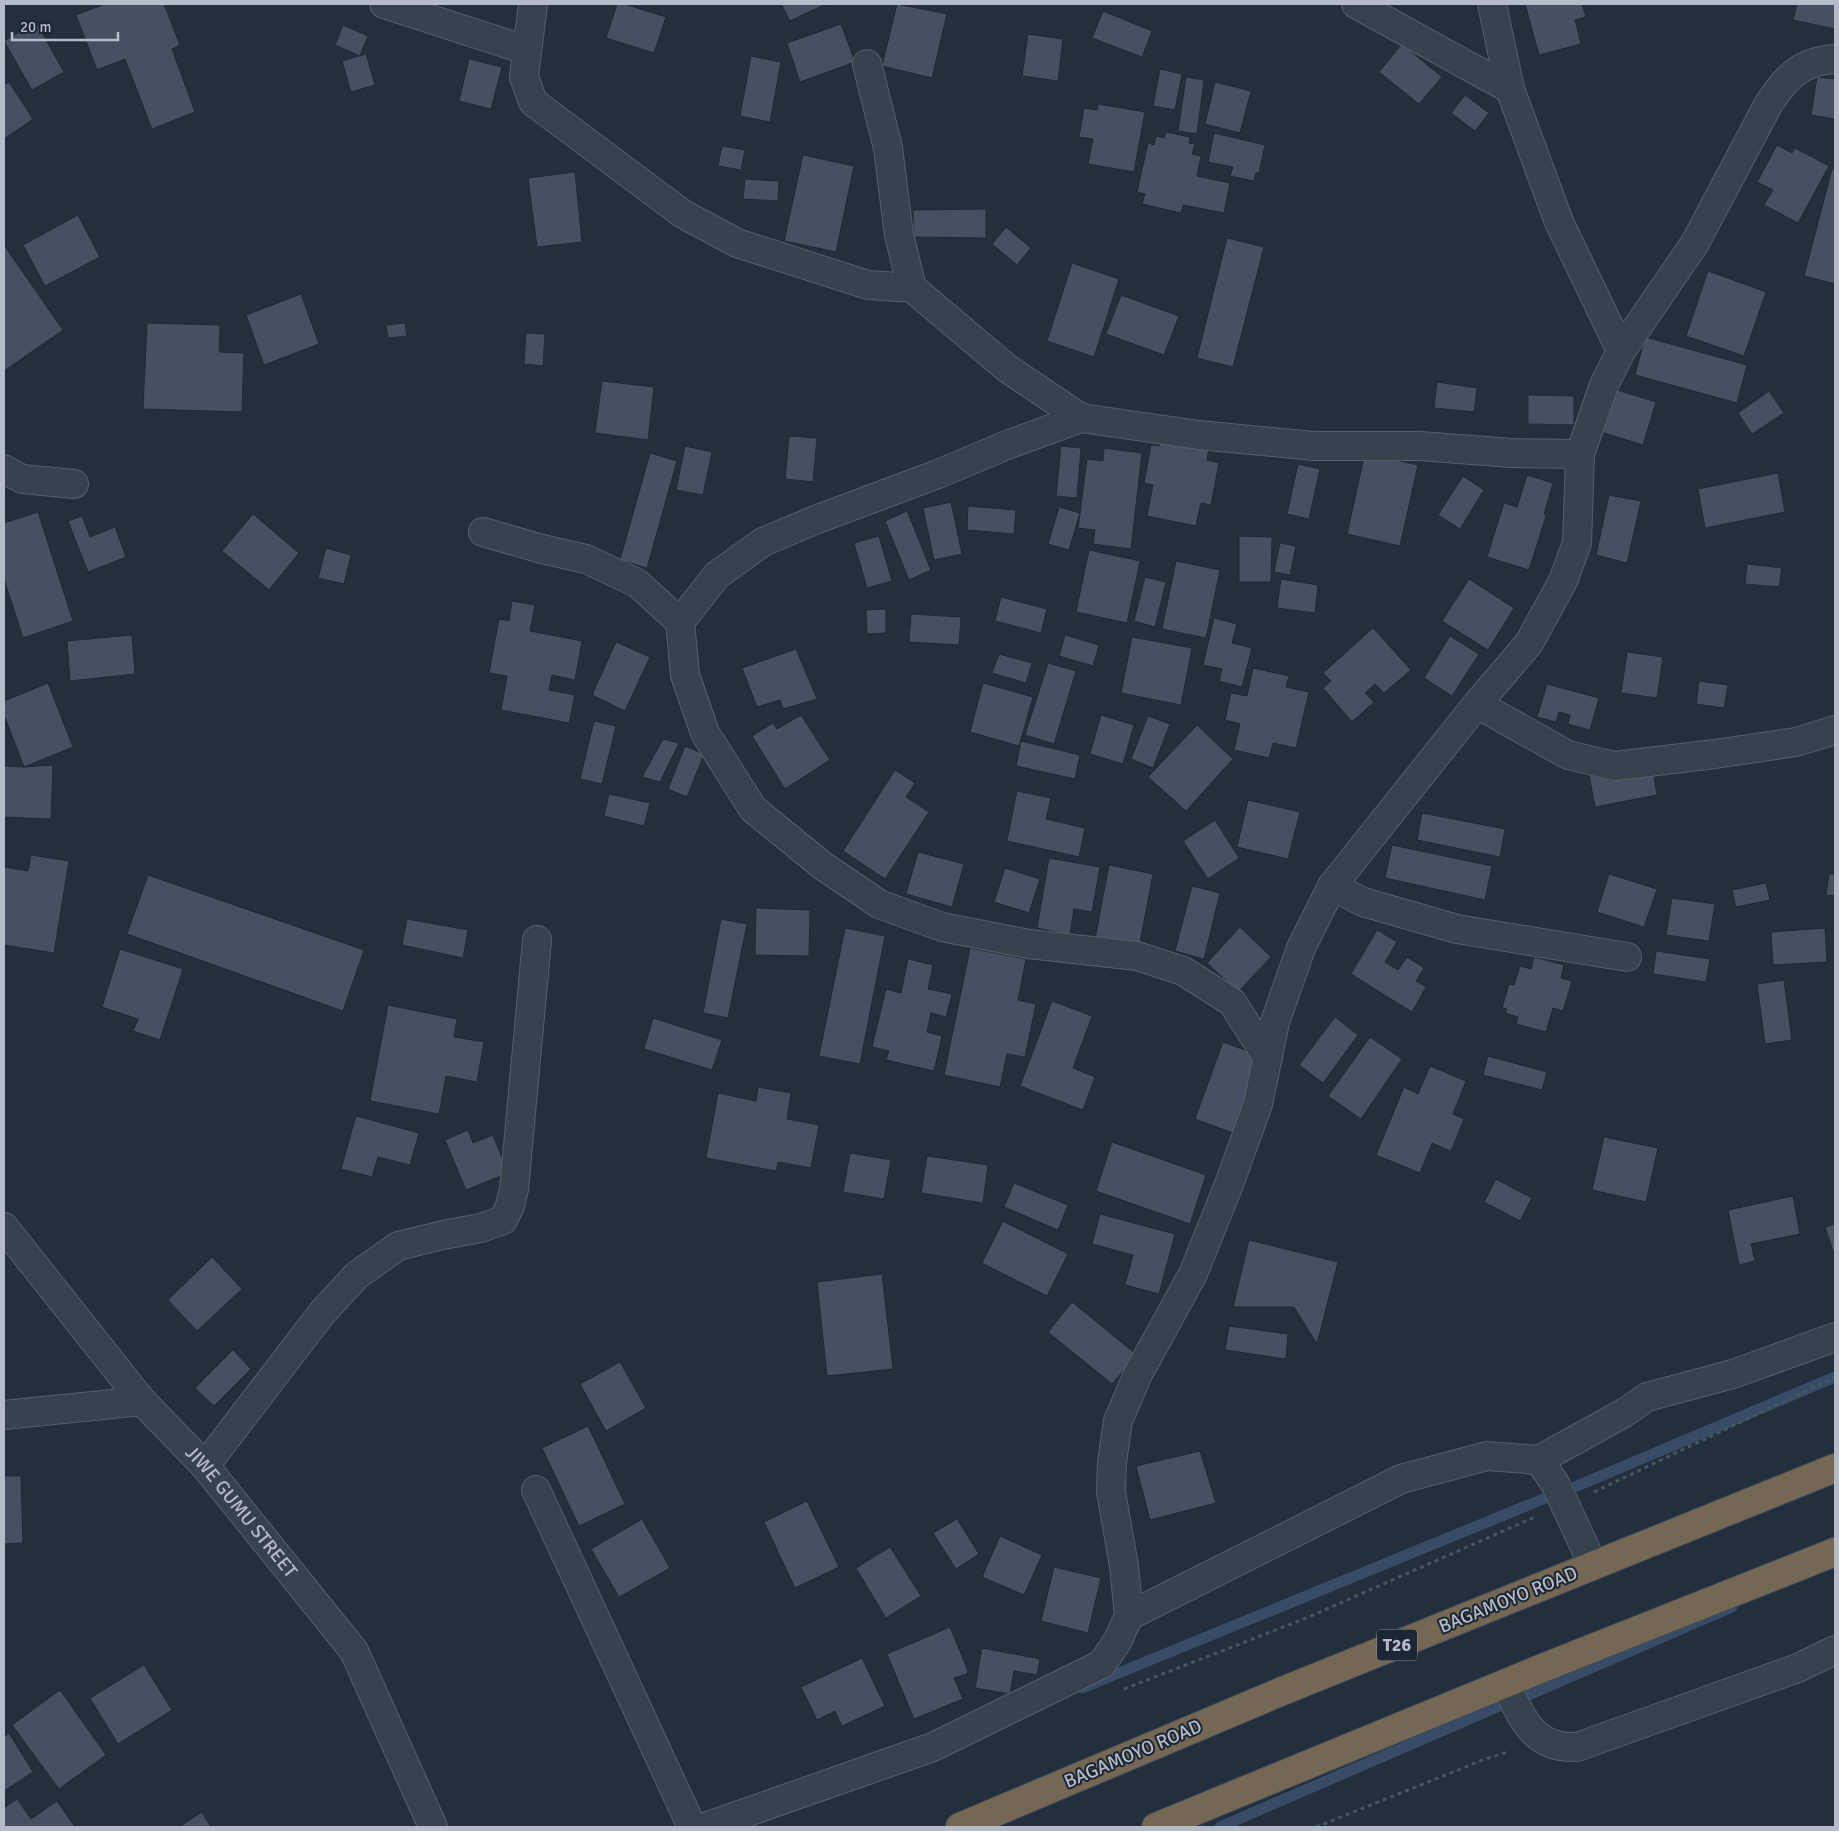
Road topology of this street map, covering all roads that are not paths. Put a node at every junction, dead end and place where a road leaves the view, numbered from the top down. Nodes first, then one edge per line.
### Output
1 (384, 4) edge
2 (533, 4) edge
3 (1356, 4) edge
4 (1492, 4) edge
5 (526, 50) junction
6 (1835, 59) edge
7 (867, 64) dead end
8 (1510, 89) junction
9 (912, 288) junction
10 (1621, 351) junction
11 (1080, 418) junction
12 (1580, 454) junction
13 (4, 469) edge
14 (74, 484) dead end
15 (483, 532) dead end
16 (680, 622) junction
17 (1477, 704) junction
18 (1835, 730) edge
19 (1332, 886) junction
20 (538, 940) dead end
21 (1627, 957) dead end
22 (1268, 1058) junction
23 (4, 1228) edge
24 (1835, 1336) edge
25 (142, 1401) junction
26 (4, 1415) edge
27 (1538, 1460) junction
28 (205, 1466) junction
29 (1835, 1468) edge
30 (536, 1490) dead end
31 (1835, 1552) edge
32 (1593, 1565) junction
33 (1129, 1616) junction
34 (1835, 1650) edge
35 (1505, 1684) junction
36 (433, 1827) edge
37 (692, 1827) edge
38 (704, 1827) edge
39 (960, 1827) edge
40 (1156, 1827) edge

1 - 5 street
2 - 5 street
3 - 8 street
4 - 8 street
5 - 9 street
6 - 10 street
7 - 9 street
8 - 10 street
9 - 11 street
10 - 12 street
11 - 12 street
11 - 16 street
12 - 17 street
13 - 14 street
15 - 16 street
16 - 22 street
17 - 18 street
17 - 19 street
19 - 21 street
19 - 22 street
20 - 28 street
22 - 33 street
23 - 25 street, JIWE GUMU STREET
24 - 27 street
25 - 26 street
25 - 28 street, JIWE GUMU STREET
27 - 32 street
27 - 33 street
28 - 36 street, JIWE GUMU STREET
29 - 32 highway, BAGAMOYO ROAD / T26
30 - 37 street
31 - 35 highway
32 - 39 highway, BAGAMOYO ROAD / T26
33 - 38 street
34 - 35 street
35 - 40 highway

